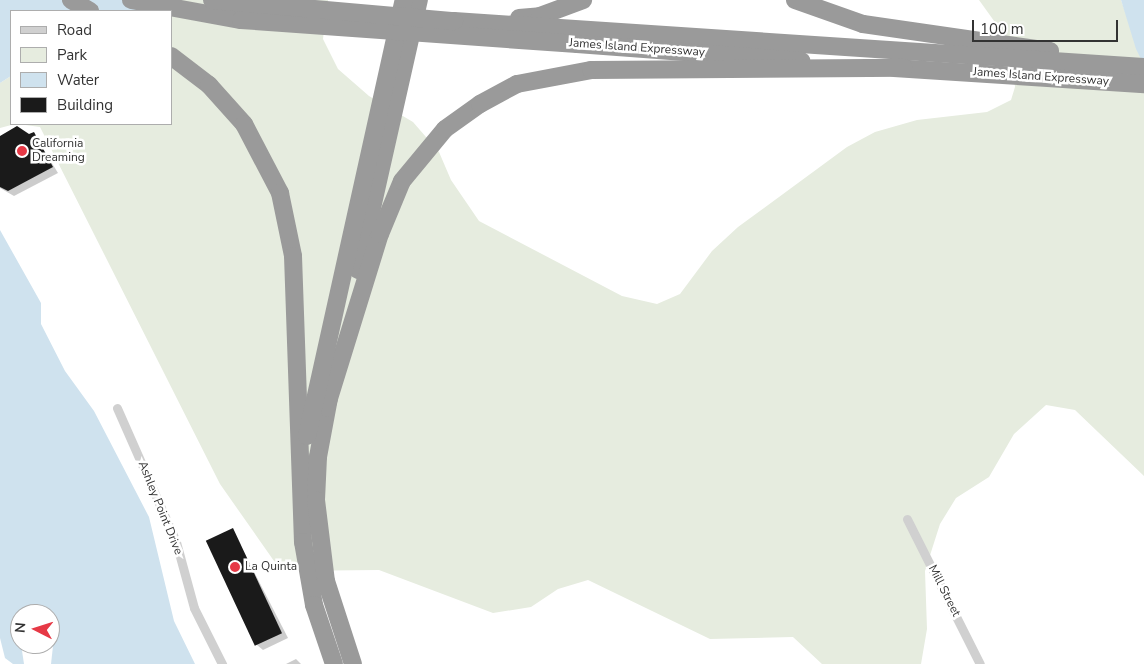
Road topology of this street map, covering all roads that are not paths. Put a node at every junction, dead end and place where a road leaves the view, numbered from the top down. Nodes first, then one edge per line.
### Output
1 (71, 0) edge
2 (131, 0) edge
3 (212, 0) edge
4 (404, 0) edge
5 (419, 0) edge
6 (583, 0) edge
7 (795, 0) edge
8 (88, 10) edge
9 (454, 21) junction
10 (172, 57) edge
11 (1139, 66) edge
12 (904, 68) junction
13 (1144, 84) edge
14 (117, 408) dead end
15 (326, 408) junction
16 (301, 508) junction
17 (907, 519) dead end
18 (317, 582) junction
19 (222, 664) edge
20 (334, 664) edge
21 (353, 664) edge
22 (980, 664) edge

1 - 8 highway
2 - 12 highway, James Island Expressway, bridge
3 - 9 highway, James Island Expressway, bridge
4 - 16 highway, bridge
5 - 15 highway, bridge
6 - 9 highway
7 - 11 highway
9 - 11 highway, James Island Expressway
10 - 16 highway
12 - 13 highway, James Island Expressway
12 - 15 highway
14 - 19 street, Ashley Point Drive
15 - 18 highway
16 - 18 highway
17 - 22 street, Mill Street
18 - 20 highway
18 - 21 highway

